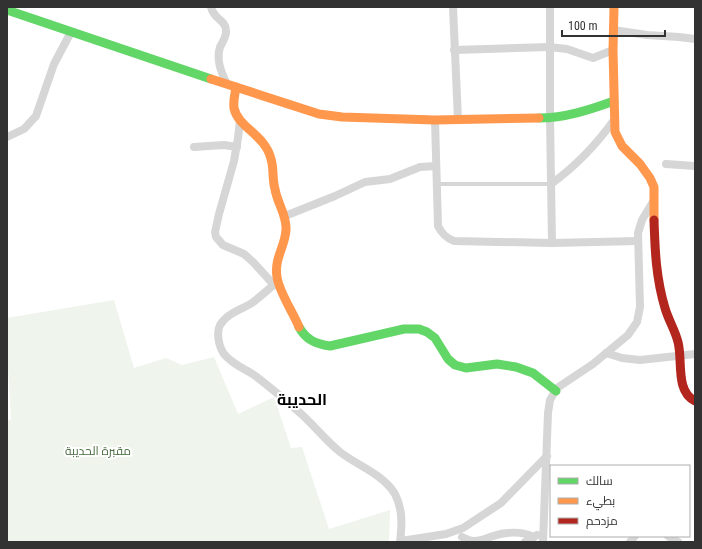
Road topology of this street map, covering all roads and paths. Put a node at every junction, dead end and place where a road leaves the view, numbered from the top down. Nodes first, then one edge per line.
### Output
1 (211, 7) edge
2 (454, 7) edge
3 (550, 7) edge
4 (614, 7) edge
5 (7, 10) edge
6 (20, 15) junction
7 (7, 16) edge
8 (613, 30) junction
9 (71, 32) junction
10 (695, 40) edge
11 (549, 47) junction
12 (454, 50) junction
13 (613, 50) junction
14 (227, 84) junction
15 (236, 87) junction
16 (614, 101) junction
17 (550, 118) junction
18 (240, 120) junction
19 (435, 120) junction
20 (458, 120) junction
21 (614, 120) junction
22 (7, 137) edge
23 (194, 147) dead end
24 (237, 147) junction
25 (666, 164) dead end
26 (436, 166) junction
27 (695, 166) edge
28 (437, 184) junction
29 (550, 184) junction
30 (654, 199) junction
31 (284, 216) junction
32 (638, 241) junction
33 (552, 243) junction
34 (276, 283) junction
35 (606, 353) junction
36 (695, 354) edge
37 (679, 356) junction
38 (556, 391) junction
39 (695, 401) edge
40 (547, 456) junction
41 (471, 522) junction
42 (543, 531) junction
43 (534, 537) junction
44 (460, 540) edge
45 (400, 541) edge
46 (525, 542) edge
47 (543, 542) edge

1 - 14 street
2 - 12 street
3 - 11 street
4 - 8 street
5 - 6 street
6 - 7 street
6 - 9 street
8 - 10 street
8 - 13 street
9 - 14 street
9 - 22 street
11 - 12 street
11 - 13 street
11 - 17 street
12 - 20 street
13 - 16 street
14 - 15 street
15 - 18 street
15 - 19 street
16 - 17 street
16 - 21 street
17 - 20 street
17 - 29 street
18 - 24 street
18 - 31 street
19 - 20 street
19 - 26 street
21 - 29 street
21 - 30 street
23 - 24 street
24 - 34 street
25 - 27 street
26 - 28 street
26 - 31 street
28 - 29 lane
28 - 33 street
29 - 33 street
30 - 32 street
30 - 37 street
31 - 34 street
32 - 33 street
32 - 35 street
34 - 38 street
34 - 45 street
35 - 37 street
35 - 38 street
36 - 37 street
37 - 39 street
38 - 40 street
40 - 41 street
40 - 42 street
41 - 44 street
41 - 45 street
42 - 43 street
42 - 47 street
43 - 44 street
43 - 46 street

